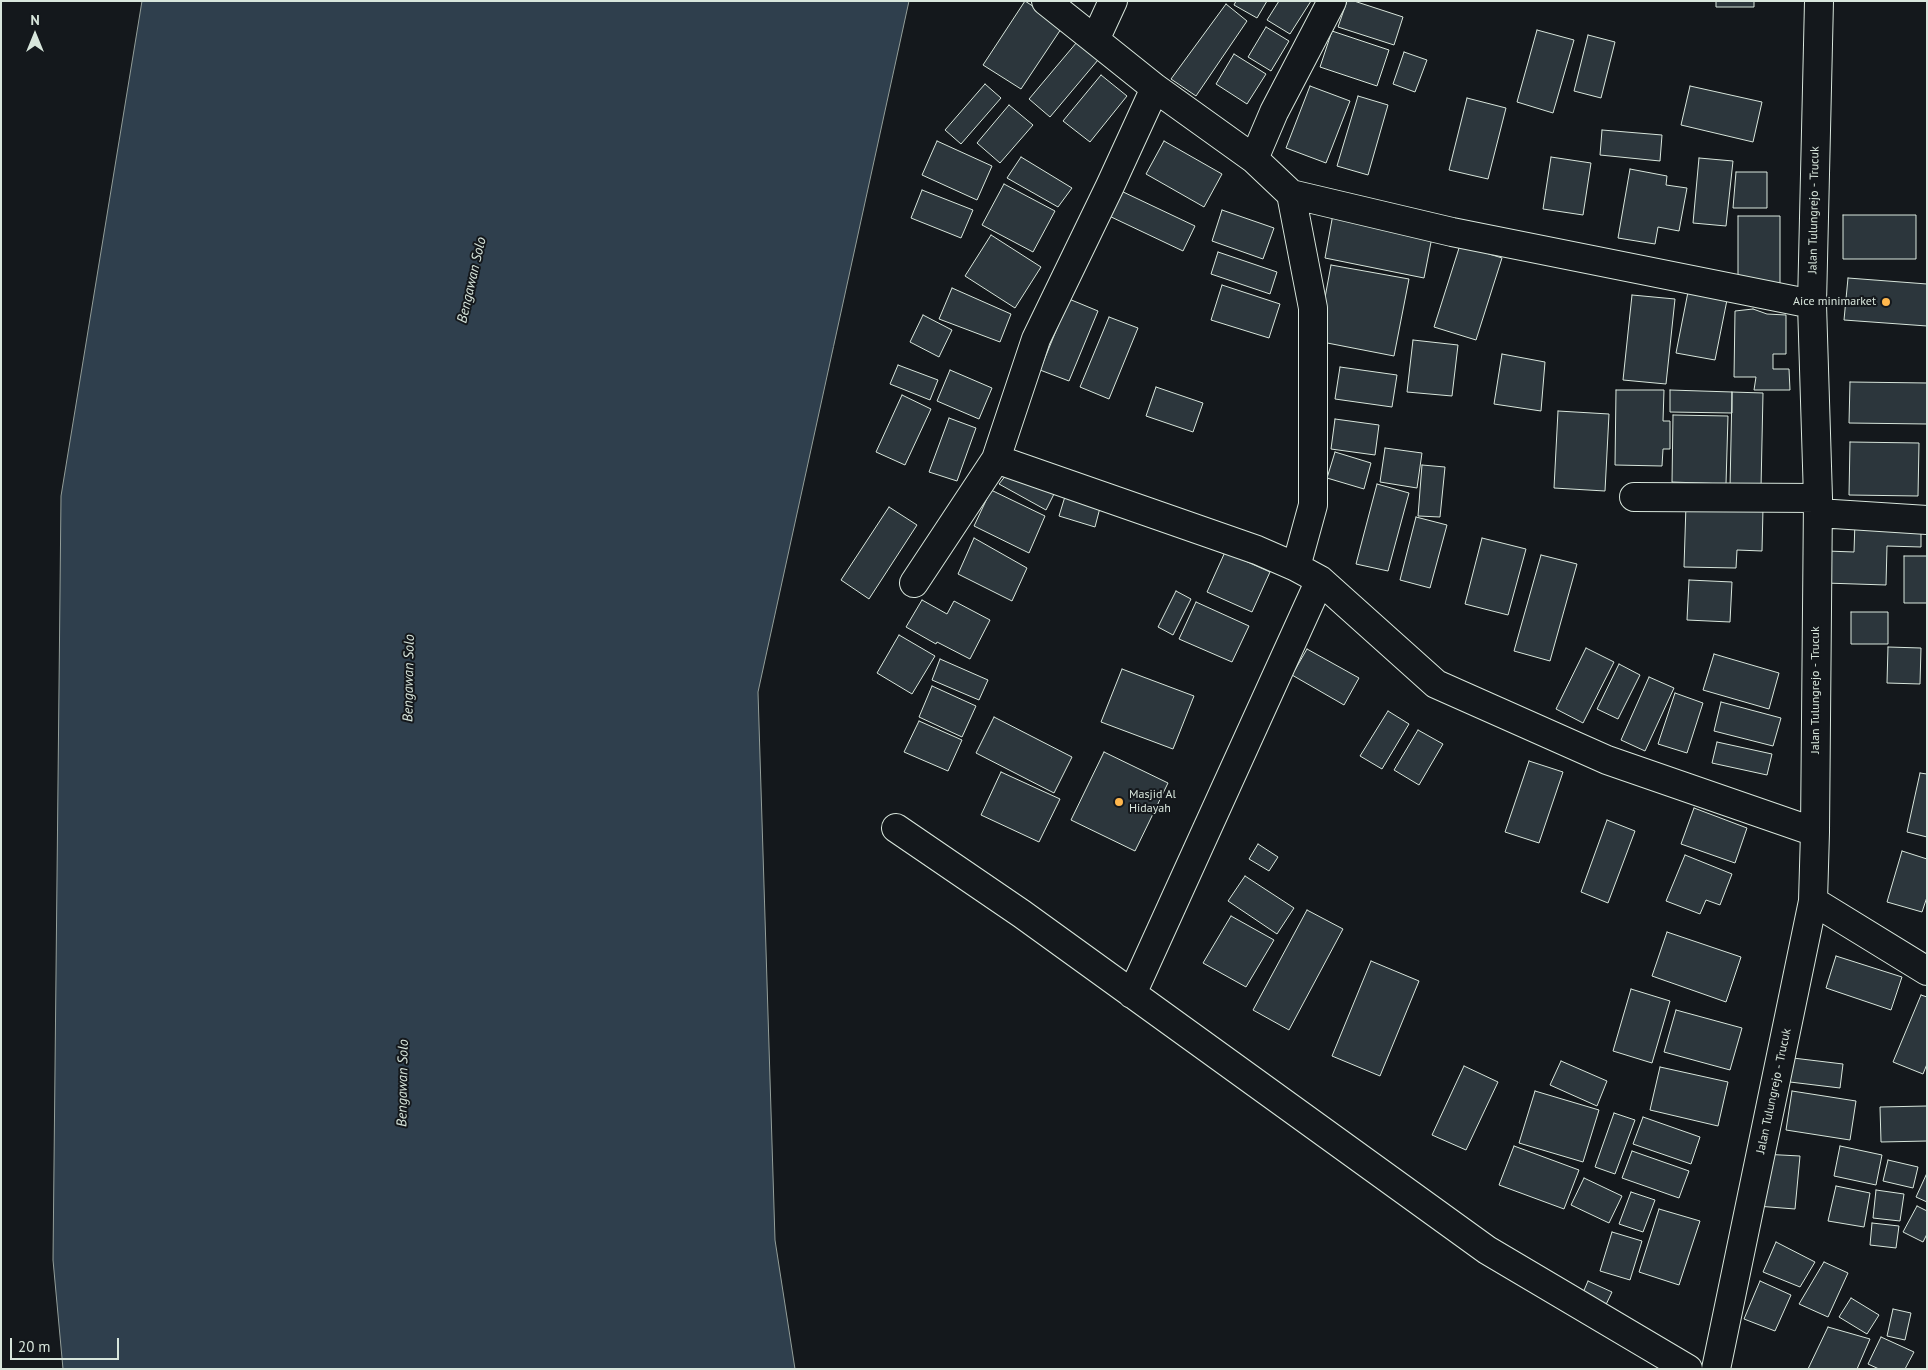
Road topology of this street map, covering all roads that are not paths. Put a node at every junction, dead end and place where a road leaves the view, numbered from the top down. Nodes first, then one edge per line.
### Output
1 (1046, 1) edge
2 (1114, 1) edge
3 (1332, 1) edge
4 (1819, 1) edge
5 (1094, 40) junction
6 (1155, 88) junction
7 (1254, 159) junction
8 (1291, 194) junction
9 (1812, 304) junction
10 (996, 459) junction
11 (1634, 497) dead end
12 (1818, 505) junction
13 (1927, 520) edge
14 (1296, 567) junction
15 (1320, 580) junction
16 (914, 583) dead end
17 (896, 828) dead end
18 (1815, 832) junction
19 (1813, 901) junction
20 (1927, 971) edge
21 (1132, 994) junction
22 (1688, 1369) edge
23 (1716, 1369) edge

1 - 5 street
2 - 5 street
3 - 7 street
4 - 9 street, Jalan Tulungrejo - Trucuk
5 - 6 street
6 - 7 street
6 - 10 street
7 - 8 street
8 - 9 street
8 - 14 street
9 - 12 street, Jalan Tulungrejo - Trucuk
10 - 14 street
10 - 16 street
11 - 12 street
12 - 13 street
12 - 18 street, Jalan Tulungrejo - Trucuk
14 - 15 street
15 - 18 street
15 - 21 street
17 - 21 street
18 - 19 street, Jalan Tulungrejo - Trucuk
19 - 20 street
19 - 23 street, Jalan Tulungrejo - Trucuk
21 - 22 street

